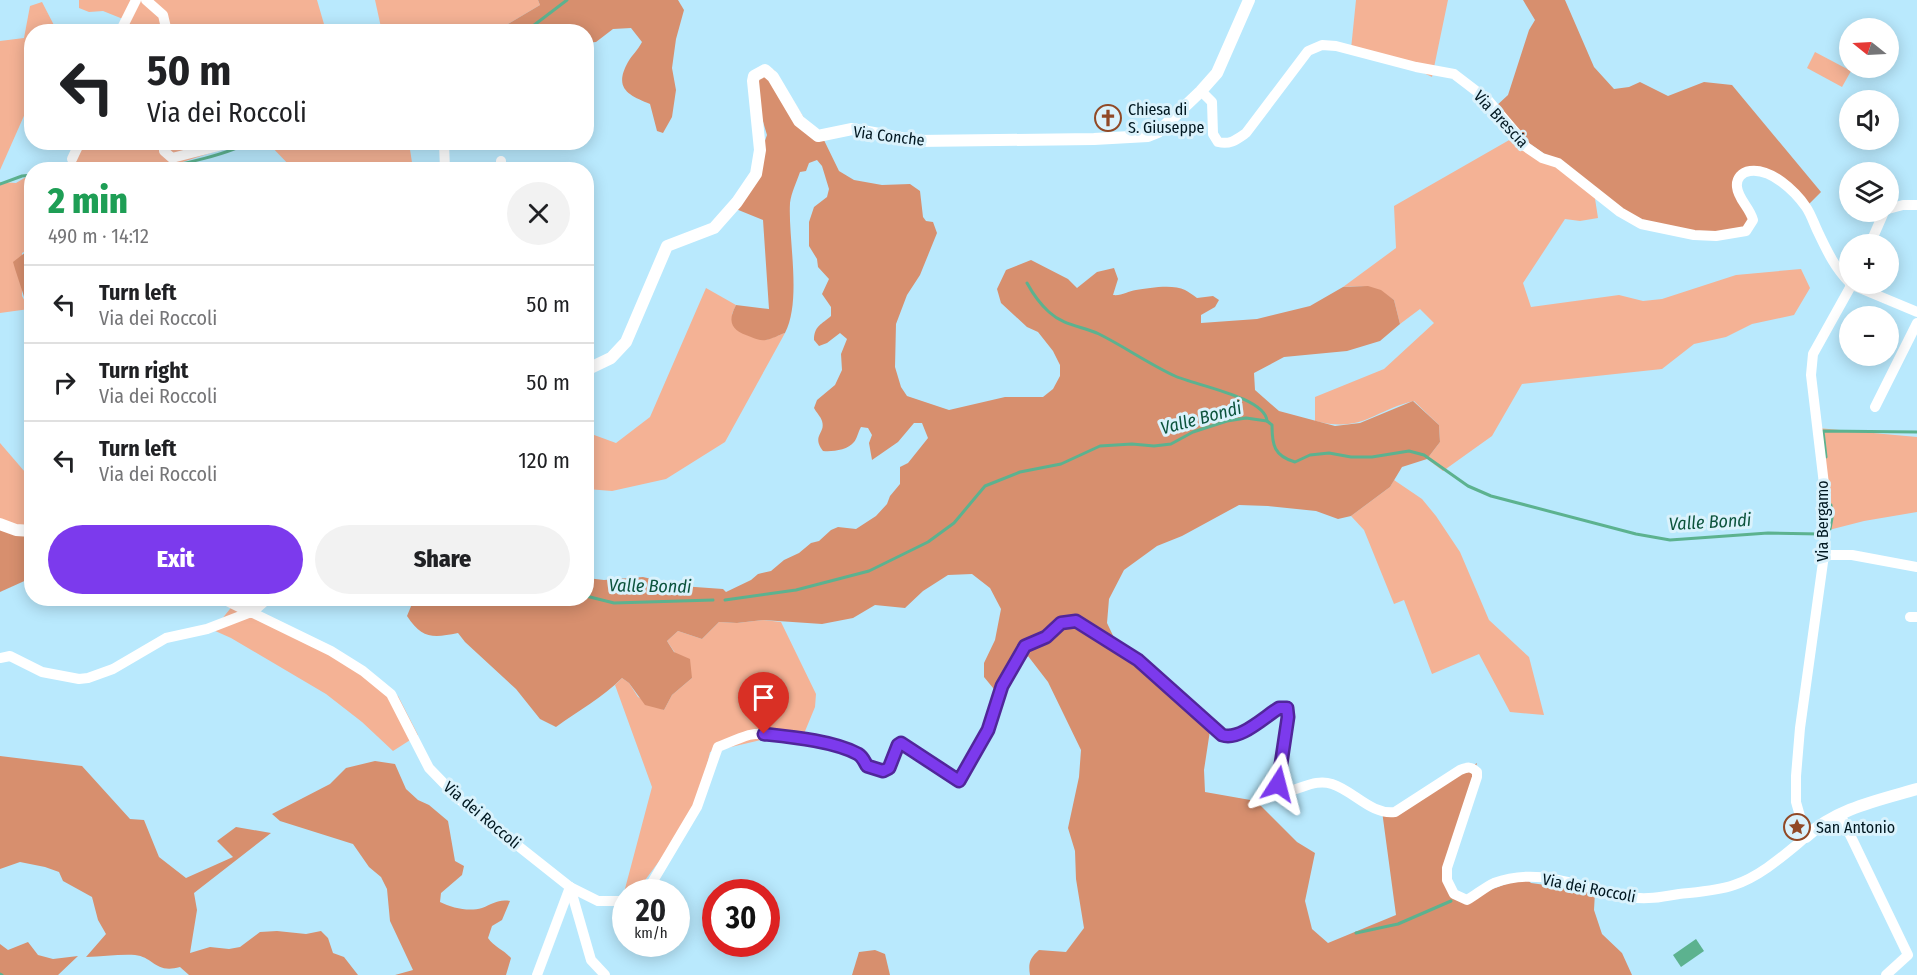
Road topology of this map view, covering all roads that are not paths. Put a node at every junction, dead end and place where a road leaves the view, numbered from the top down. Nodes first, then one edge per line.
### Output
1 (136, 0) edge
2 (146, 0) edge
3 (1249, 0) edge
4 (124, 24) edge
5 (165, 24) edge
6 (1201, 91) junction
7 (76, 150) edge
8 (164, 150) edge
9 (203, 150) edge
10 (72, 159) dead end
11 (1917, 205) edge
12 (1899, 206) edge
13 (1839, 272) edge
14 (1846, 294) edge
15 (1875, 294) edge
16 (1917, 312) edge
17 (1917, 323) edge
18 (594, 366) edge
19 (1875, 407) dead end
20 (0, 524) edge
21 (24, 530) edge
22 (1824, 555) junction
23 (1917, 567) edge
24 (239, 606) edge
25 (258, 606) edge
26 (251, 612) junction
27 (0, 658) edge
28 (1917, 789) edge
29 (1840, 814) junction
30 (1806, 837) junction
31 (654, 879) edge
32 (570, 887) junction
33 (612, 901) edge
34 (537, 975) edge
35 (605, 975) edge
36 (1886, 975) edge

1 - 4 street
2 - 5 street
3 - 6 street, Via Conche
6 - 13 street, Via Brescia
6 - 18 street, Via Conche
7 - 10 street
8 - 9 street
11 - 12 street
14 - 22 street, Via Bergamo
15 - 16 street
17 - 19 street
20 - 21 street
22 - 23 street
22 - 30 street, Via Bergamo
24 - 26 street
25 - 26 street
26 - 27 street
26 - 32 street, Via dei Roccoli
28 - 29 street
29 - 30 street
29 - 36 street
30 - 31 street, Via dei Roccoli
32 - 33 street, Via dei Roccoli
32 - 34 street
32 - 35 street

